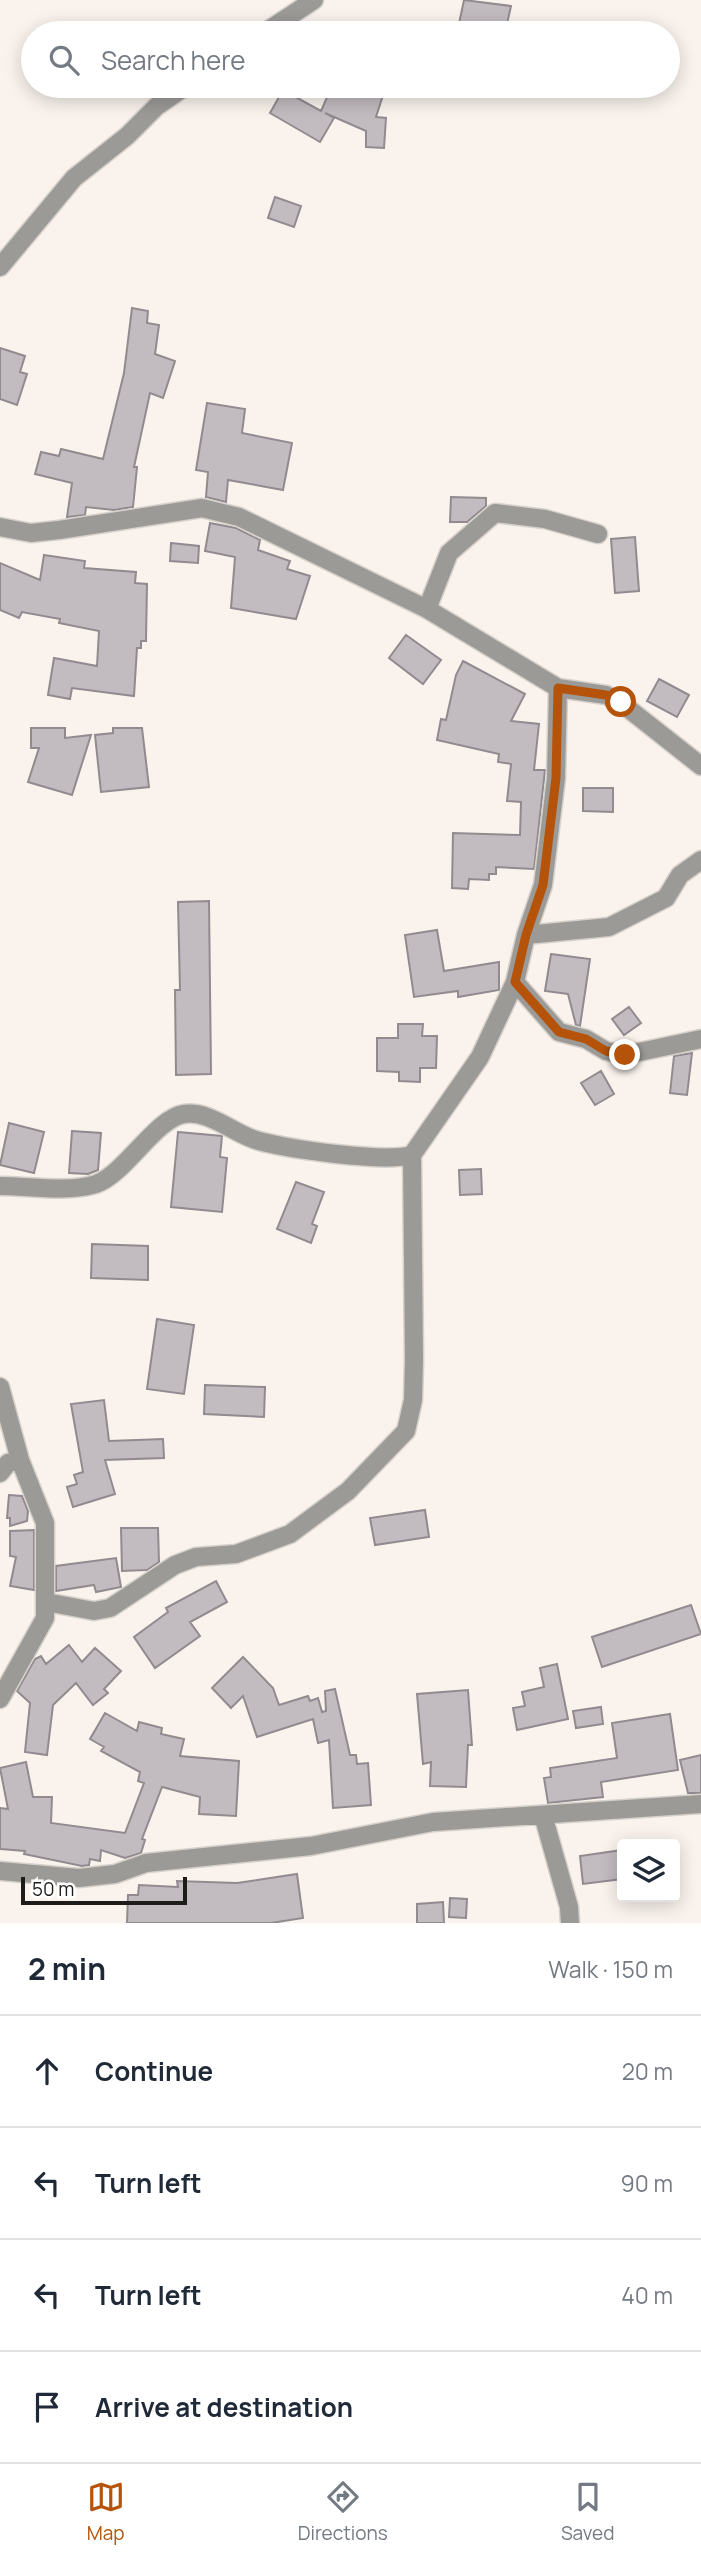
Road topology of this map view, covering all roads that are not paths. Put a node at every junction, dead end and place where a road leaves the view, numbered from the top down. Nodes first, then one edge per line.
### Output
1 (314, 0) edge
2 (282, 21) edge
3 (168, 98) edge
4 (0, 267) edge
5 (0, 527) edge
6 (598, 534) dead end
7 (427, 609) junction
8 (558, 688) junction
9 (701, 766) edge
10 (701, 860) edge
11 (526, 935) junction
12 (515, 982) junction
13 (701, 1039) edge
14 (412, 1155) junction
15 (0, 1186) edge
16 (0, 1387) edge
17 (20, 1460) junction
18 (0, 1473) edge
19 (46, 1602) junction
20 (0, 1699) edge
21 (701, 1804) edge
22 (543, 1815) junction
23 (0, 1871) edge
24 (570, 1923) edge

1 - 2 street
3 - 4 street
5 - 7 street
6 - 7 street
7 - 8 street
8 - 9 street
8 - 11 street
10 - 11 street
11 - 12 street
12 - 13 street
12 - 14 street
14 - 15 street
14 - 19 street
16 - 17 street
17 - 18 street
17 - 19 street
19 - 20 street
21 - 22 street
22 - 23 street
22 - 24 street

